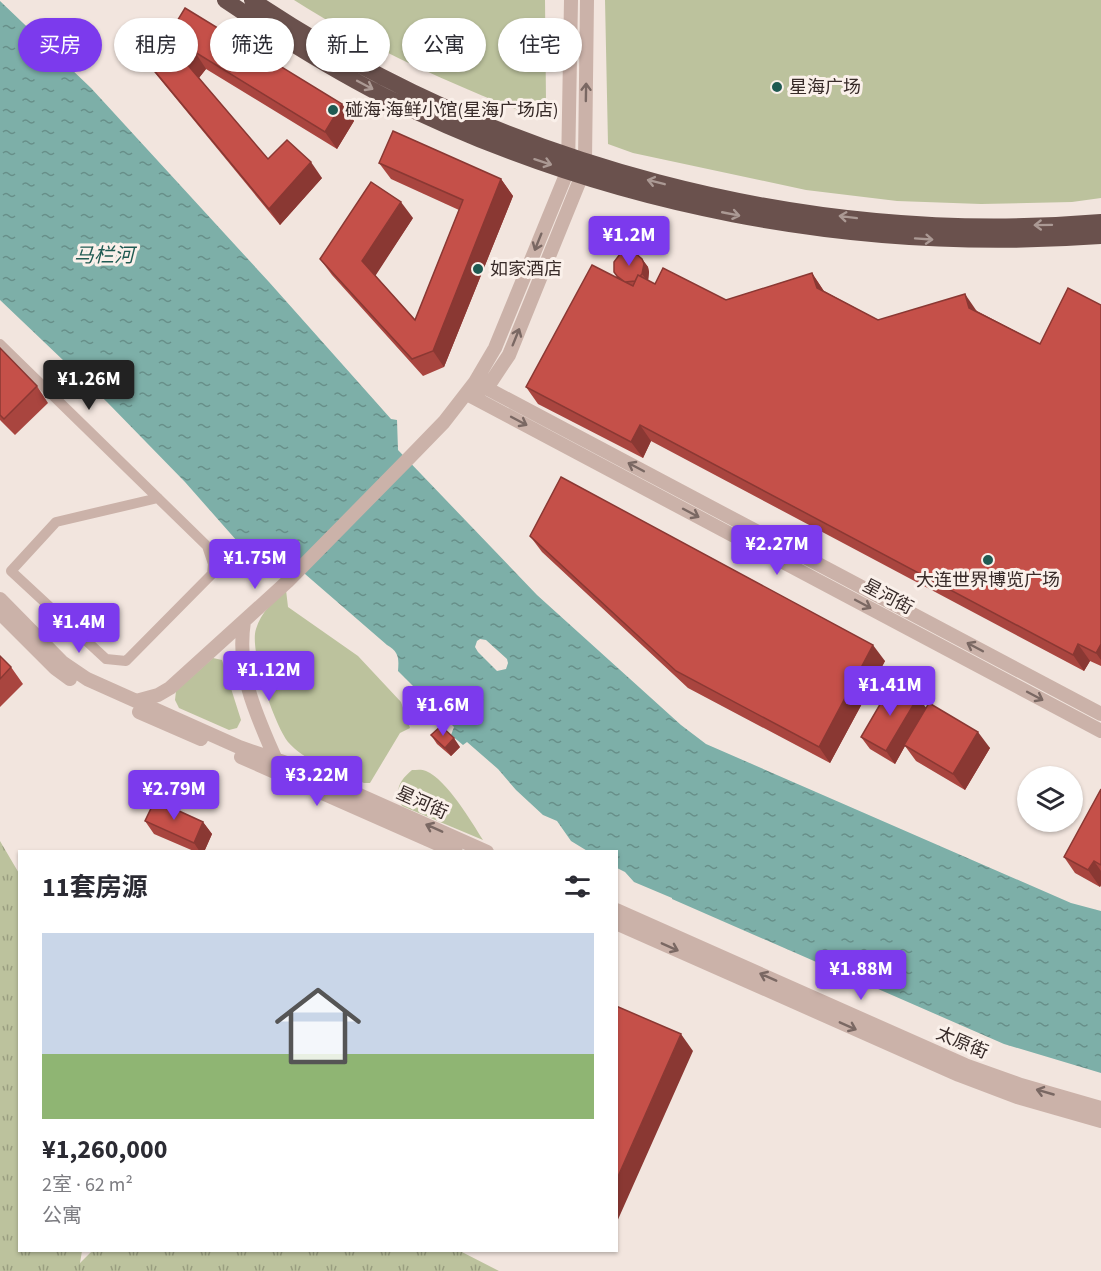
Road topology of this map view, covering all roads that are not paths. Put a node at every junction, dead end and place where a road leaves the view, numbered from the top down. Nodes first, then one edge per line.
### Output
1 (225, 0) edge
2 (252, 0) edge
3 (571, 0) edge
4 (587, 0) edge
5 (576, 165) junction
6 (1101, 222) edge
7 (1101, 236) edge
8 (0, 344) edge
9 (481, 385) junction
10 (467, 394) junction
11 (158, 498) junction
12 (0, 599) edge
13 (0, 613) edge
14 (244, 621) junction
15 (136, 701) junction
16 (1101, 714) edge
17 (1101, 731) edge
18 (273, 764) junction
19 (451, 850) edge
20 (482, 850) edge
21 (618, 911) edge
22 (618, 924) edge
23 (1101, 1108) edge
24 (1101, 1121) edge

1 -> 5 highway
2 - 5 highway
3 - 5 street
5 -> 4 street
6 -> 5 highway
5 -> 7 highway
5 - 9 street
8 - 11 street
9 - 10 street
16 -> 9 street, 星河街
10 - 14 street
10 -> 17 street, 星河街
11 - 11 street
12 - 15 street, 星河街
13 - 18 street, 星河街
14 - 15 street
14 - 18 street
15 - 18 street, 星河街
18 - 19 street, 星河街
20 -> 18 street, 星河街
23 -> 21 street, 太原街
22 -> 24 street, 太原街

